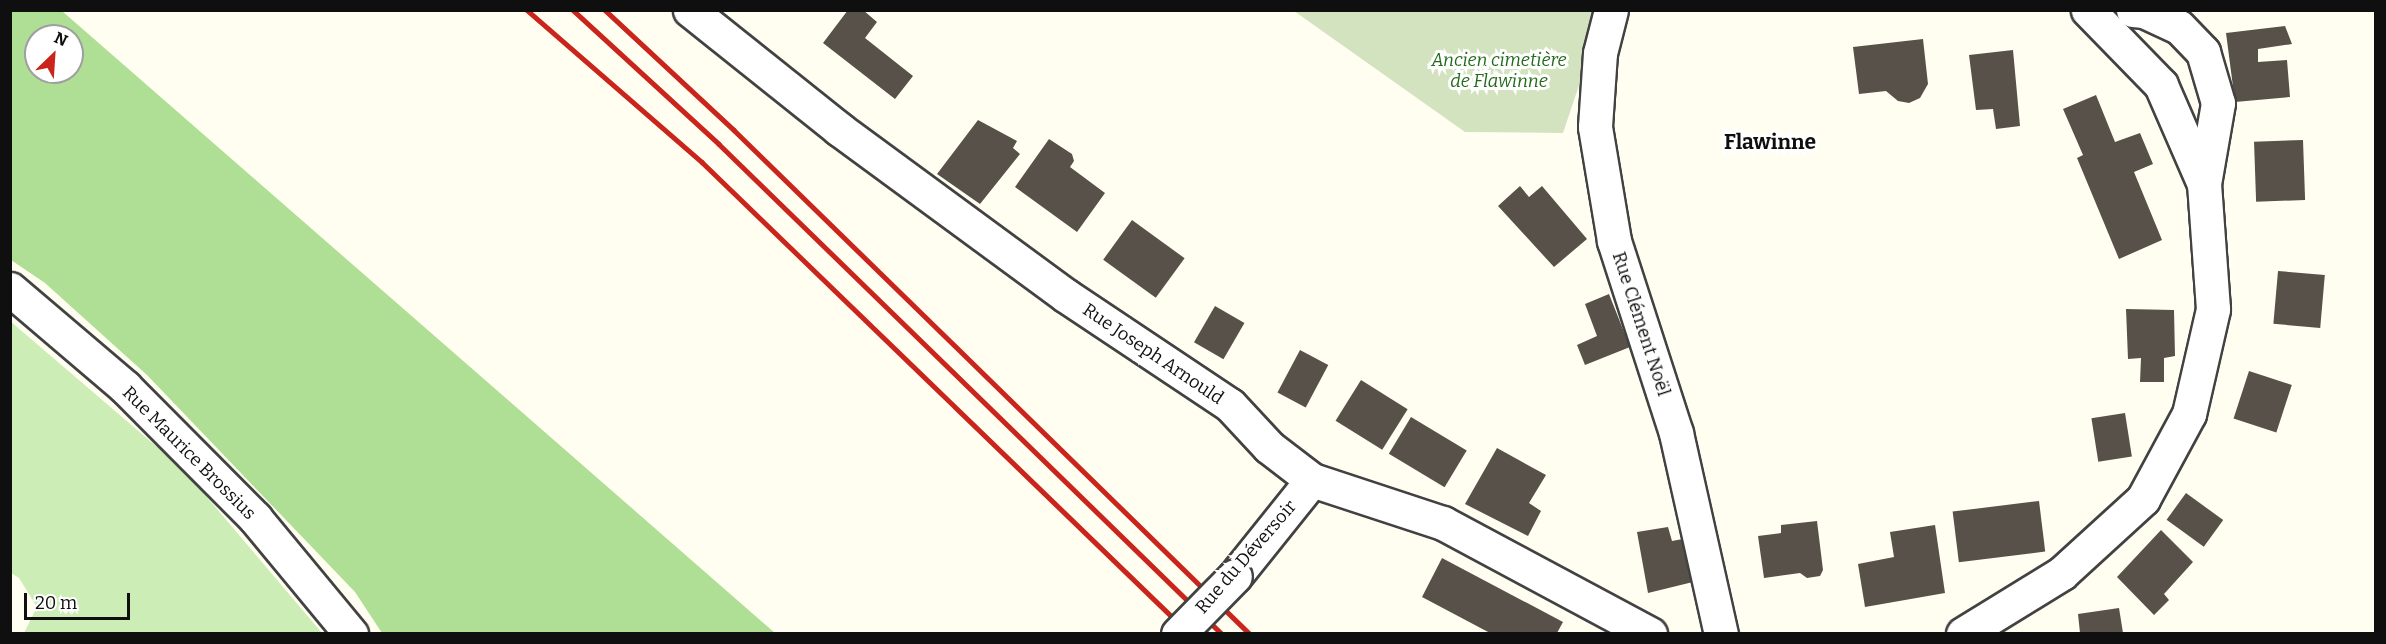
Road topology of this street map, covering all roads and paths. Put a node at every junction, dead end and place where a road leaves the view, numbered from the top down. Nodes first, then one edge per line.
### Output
1 (690, 10) edge
2 (1611, 10) edge
3 (2088, 10) edge
4 (2133, 10) edge
5 (2204, 184) junction
6 (10, 289) edge
7 (1312, 480) junction
8 (351, 633) edge
9 (1178, 633) edge
10 (1650, 633) edge
11 (1721, 633) edge
12 (1963, 633) edge

1 - 7 street, Rue Joseph Arnould
2 - 11 street, Rue Clément Noël
3 - 5 street
4 - 5 street
5 - 12 street
6 - 8 street, Rue Maurice Brossius
7 - 9 street, Rue du Déversoir, bridge
7 - 10 street, Rue Joseph Arnould

